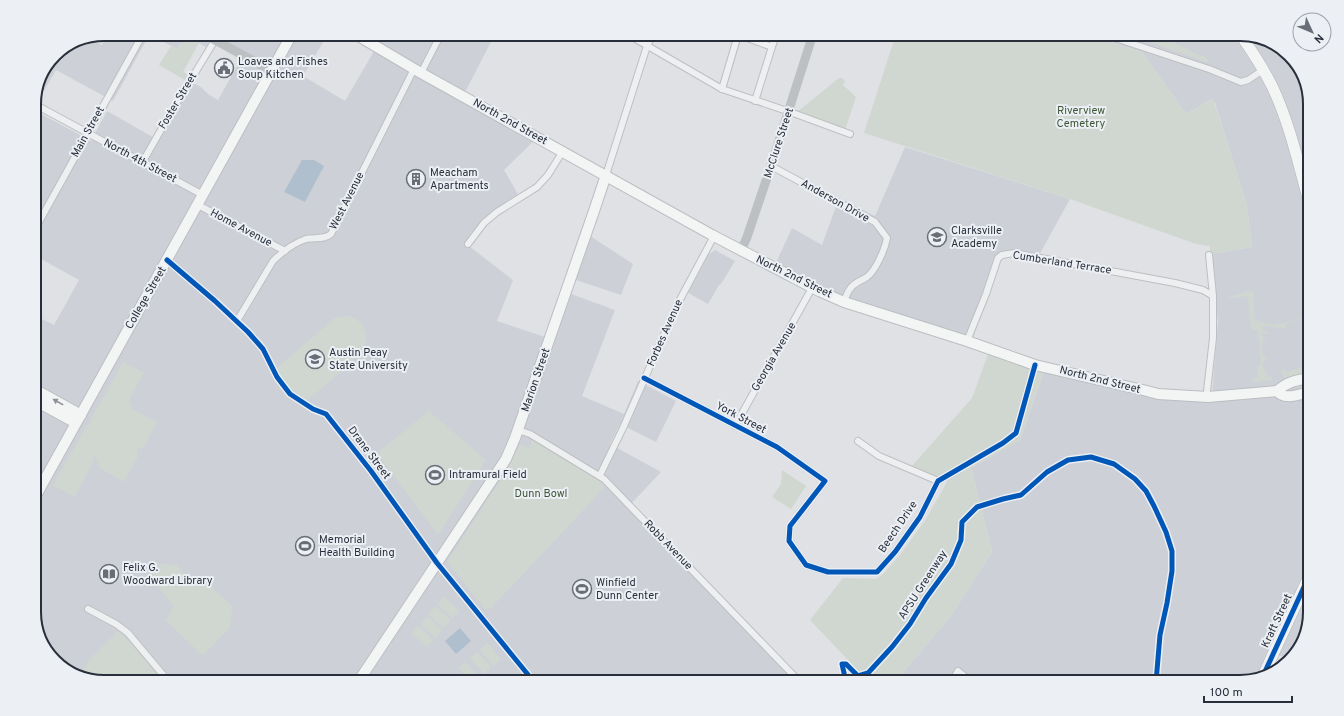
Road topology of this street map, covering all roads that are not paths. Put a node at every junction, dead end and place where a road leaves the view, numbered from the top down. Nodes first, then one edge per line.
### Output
1 (138, 41) edge
2 (214, 41) edge
3 (217, 41) edge
4 (288, 41) edge
5 (367, 41) edge
6 (437, 41) edge
7 (639, 41) edge
8 (650, 41) edge
9 (735, 41) edge
10 (756, 41) edge
11 (774, 41) edge
12 (811, 41) edge
13 (1124, 41) edge
14 (1245, 42) edge
15 (647, 46) junction
16 (772, 47) junction
17 (1263, 70) junction
18 (272, 71) junction
19 (418, 71) junction
20 (722, 89) junction
21 (755, 101) junction
22 (41, 108) edge
23 (790, 112) junction
24 (88, 133) junction
25 (850, 134) dead end
26 (563, 151) junction
27 (142, 162) junction
28 (771, 166) junction
29 (606, 175) junction
30 (1303, 182) edge
31 (203, 195) junction
32 (198, 205) junction
33 (41, 218) edge
34 (714, 236) junction
35 (468, 244) dead end
36 (740, 250) junction
37 (285, 251) junction
38 (1208, 255) dead end
39 (168, 260) junction
40 (812, 288) junction
41 (1213, 296) junction
42 (844, 302) junction
43 (237, 321) junction
44 (967, 341) junction
45 (1035, 364) junction
46 (644, 378) junction
47 (1303, 379) edge
48 (1277, 391) junction
49 (1303, 393) edge
50 (41, 394) edge
51 (1208, 397) junction
52 (41, 403) edge
53 (79, 419) junction
54 (735, 426) junction
55 (518, 430) junction
56 (858, 441) dead end
57 (600, 475) junction
58 (938, 480) junction
59 (825, 481) joint
60 (41, 487) edge
61 (437, 563) junction
62 (1303, 589) edge
63 (88, 609) dead end
64 (1266, 669) edge
65 (163, 675) edge
66 (363, 675) edge
67 (528, 675) edge
68 (793, 675) edge
69 (956, 675) edge
70 (963, 675) edge

1 - 24 street, Main Street
2 - 27 street, Foster Street
3 - 18 main road
4 - 18 main road, College Street
5 - 19 main road, North 2nd Street
6 - 19 street
7 - 15 street
8 - 15 street, Marion Street
9 - 20 street
10 - 16 street
11 - 16 street
12 - 23 main road, McClure Street
13 - 17 street
14 - 17 highway
15 - 20 street
15 - 29 street, Marion Street
16 - 21 street
17 - 30 highway
18 - 31 main road, College Street
19 - 26 main road, North 2nd Street
19 - 37 street, West Avenue
20 - 21 street
21 - 23 street
22 - 24 street, North 4th Street
23 - 25 street
23 - 28 main road, McClure Street
24 - 27 street, North 4th Street
24 - 33 street, Main Street
26 - 29 main road, North 2nd Street
26 - 35 street
27 - 31 street, North 4th Street
28 - 36 main road, McClure Street
28 - 42 street, Anderson Drive
29 - 34 main road, North 2nd Street
29 - 55 main road, Marion Street
31 - 32 main road, College Street
32 - 37 street, Home Avenue
32 - 39 main road, College Street
34 - 36 main road, North 2nd Street
34 - 46 street, Forbes Avenue
36 - 40 main road, North 2nd Street
37 - 43 street, West Avenue
38 - 41 street
39 - 43 street, Drane Street
39 - 53 main road, College Street
40 - 42 main road, North 2nd Street
40 - 54 street, Georgia Avenue
41 - 44 street, Cumberland Terrace
41 - 51 street
42 - 44 main road, North 2nd Street
43 - 61 street, Drane Street
44 - 45 main road, North 2nd Street
45 - 51 main road, North 2nd Street
45 - 58 street
46 - 54 street, York Street
46 - 57 street, Forbes Avenue
47 - 48 main road, North 2nd Street
48 - 49 main road, North 2nd Street
48 - 51 main road, North 2nd Street
53 -> 50 main road
52 - 53 main road
53 - 60 main road, College Street
54 - 59 street, York Street
55 - 57 street, Robb Avenue
55 - 61 main road, Marion Street
56 - 58 street
57 - 68 street, Robb Avenue
58 - 59 street, Beech Drive
61 - 66 main road, Marion Street
61 - 67 street, Drane Street
62 - 64 highway, Kraft Street
63 - 65 street
69 - 70 street

